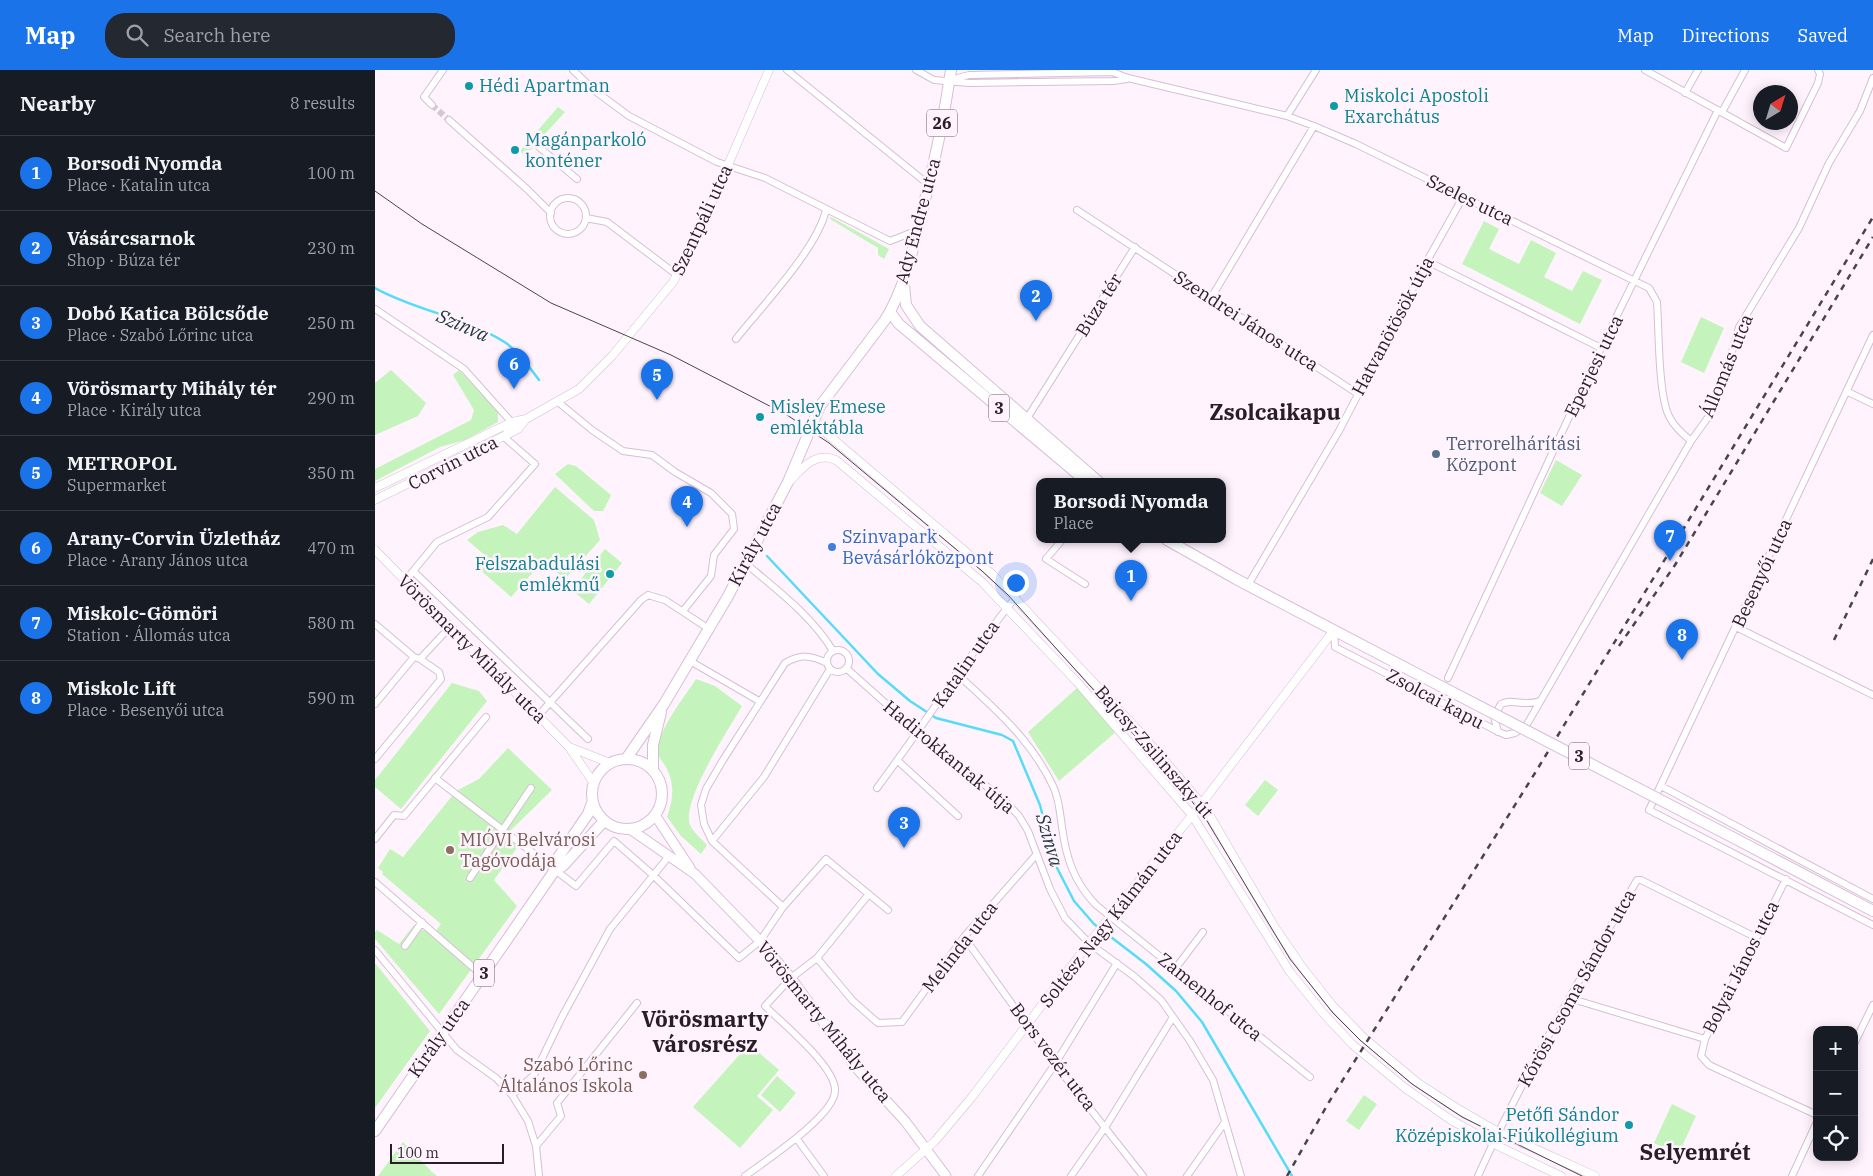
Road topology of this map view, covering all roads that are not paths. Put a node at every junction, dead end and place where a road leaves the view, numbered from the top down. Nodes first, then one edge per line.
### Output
1 (443, 70) edge
2 (573, 70) edge
3 (769, 70) edge
4 (787, 70) edge
5 (916, 70) edge
6 (1124, 70) edge
7 (1316, 70) edge
8 (1698, 70) edge
9 (1745, 70) edge
10 (1818, 70) edge
11 (1648, 71) edge
12 (1049, 72) edge
13 (951, 75) edge
14 (1128, 78) junction
15 (1873, 78) edge
16 (1047, 82) junction
17 (1685, 93) junction
18 (433, 105) tunnel mouth
19 (1720, 111) junction
20 (1287, 116) junction
21 (449, 120) tunnel mouth
22 (1314, 126) junction
23 (539, 147) dead end
24 (728, 166) junction
25 (577, 179) dead end
26 (929, 185) junction
27 (1463, 197) junction
28 (825, 210) junction
29 (1077, 210) dead end
30 (551, 213) junction
31 (586, 218) junction
32 (918, 230) junction
33 (1135, 248) junction
34 (1427, 261) junction
35 (677, 275) junction
36 (904, 279) junction
37 (1636, 280) junction
38 (1211, 298) junction
39 (904, 299) junction
40 (375, 309) edge
41 (890, 312) junction
42 (920, 326) junction
43 (1873, 335) edge
44 (736, 339) dead end
45 (1601, 348) junction
46 (1848, 392) junction
47 (1358, 394) junction
48 (558, 402) junction
49 (1873, 404) edge
50 (542, 410) joint
51 (526, 419) junction
52 (1026, 420) junction
53 (513, 422) junction
54 (811, 423) junction
55 (518, 429) junction
56 (504, 437) junction
57 (1691, 441) junction
58 (1082, 478) edge
59 (1094, 478) edge
60 (789, 482) junction
61 (375, 488) edge
62 (375, 500) edge
63 (1060, 543) edge
64 (1172, 543) edge
65 (375, 550) edge
66 (745, 563) junction
67 (413, 571) junction
68 (405, 581) junction
69 (1085, 584) dead end
70 (1248, 585) junction
71 (1015, 597) junction
72 (1007, 607) junction
73 (683, 611) junction
74 (375, 624) edge
75 (450, 627) junction
76 (1736, 627) junction
77 (709, 629) junction
78 (1334, 630) junction
79 (833, 651) junction
80 (417, 658) junction
81 (690, 661) junction
82 (827, 663) junction
83 (846, 668) junction
84 (830, 669) junction
85 (956, 673) junction
86 (1448, 678) dead end
87 (1873, 695) edge
88 (759, 701) junction
89 (1540, 701) junction
90 (551, 703) junction
91 (375, 704) edge
92 (664, 704) junction
93 (538, 716) junction
94 (486, 717) dead end
95 (1499, 732) junction
96 (919, 733) junction
97 (588, 739) dead end
98 (569, 747) junction
99 (375, 759) edge
100 (626, 759) junction
101 (898, 761) junction
102 (610, 762) junction
103 (653, 770) junction
104 (435, 778) junction
105 (593, 782) junction
106 (1661, 786) junction
107 (531, 788) dead end
108 (877, 788) dead end
109 (592, 803) junction
110 (1202, 803) junction
111 (655, 815) junction
112 (1192, 815) junction
113 (958, 816) dead end
114 (604, 821) junction
115 (630, 830) junction
116 (504, 831) junction
117 (375, 839) edge
118 (712, 841) junction
119 (1036, 855) junction
120 (669, 856) junction
121 (555, 870) junction
122 (653, 874) junction
123 (695, 874) junction
124 (470, 878) dead end
125 (1786, 879) junction
126 (375, 882) edge
127 (869, 894) junction
128 (1873, 899) edge
129 (783, 907) junction
130 (888, 910) dead end
131 (1873, 912) edge
132 (1111, 916) junction
133 (422, 922) junction
134 (1873, 925) edge
135 (1203, 932) dead end
136 (964, 937) junction
137 (1755, 937) junction
138 (760, 941) junction
139 (1091, 941) junction
140 (405, 946) dead end
141 (375, 950) edge
142 (817, 958) junction
143 (1117, 962) junction
144 (1175, 969) junction
145 (483, 976) junction
146 (791, 978) junction
147 (1569, 998) junction
148 (637, 1003) dead end
149 (1873, 1005) edge
150 (1173, 1018) junction
151 (1028, 1024) junction
152 (443, 1033) junction
153 (1858, 1036) edge
154 (1705, 1039) junction
155 (1055, 1064) junction
156 (1309, 1078) dead end
157 (512, 1095) junction
158 (1813, 1113) edge
159 (1225, 1122) junction
160 (1106, 1126) junction
161 (375, 1131) edge
162 (1813, 1131) edge
163 (1499, 1132) junction
164 (797, 1139) junction
165 (1493, 1143) junction
166 (536, 1146) junction
167 (927, 1149) junction
168 (1794, 1175) edge
169 (539, 1176) edge
170 (745, 1176) edge
171 (824, 1176) edge
172 (896, 1176) edge
173 (946, 1176) edge
174 (979, 1176) edge
175 (1071, 1176) edge
176 (1143, 1176) edge
177 (1187, 1176) edge
178 (1241, 1176) edge
179 (1478, 1176) edge
180 (1561, 1176) edge
181 (1595, 1176) edge

1 - 18 street
2 - 24 street
3 - 24 street, Szentpáli utca
4 - 26 street
5 - 13 street
6 - 14 street
7 - 20 street
8 - 17 street
9 - 19 street, Eperjesi utca
10 - 19 street
11 - 17 street
12 - 13 street, Szeles utca
12 - 14 street, Szeles utca
12 - 16 street
13 - 16 street, Szeles utca
13 - 26 main road, Ady Endre utca / 26
14 - 16 street, Szeles utca
14 - 20 street, Szeles utca
15 - 57 street, Állomás utca
17 - 19 street
19 - 37 street, Eperjesi utca
20 - 22 street, Szeles utca
21 - 30 street
22 - 27 street, Szeles utca
22 - 38 street
23 - 25 street
24 - 28 street
24 - 35 street, Szentpáli utca
26 - 32 main road, Ady Endre utca / 26
27 - 34 street, Hatvanötösök útja
27 - 37 street, Szeles utca
28 - 32 street
28 - 44 street
29 - 33 street
30 - 31 street
30 - 31 street
31 - 35 street
32 - 36 main road, Ady Endre utca / 26
33 - 38 street, Szendrei János utca
33 - 52 street, Búza tér
34 - 45 street
34 - 47 street, Hatvanötösök útja
35 - 48 street, Szentpáli utca
36 - 39 main road
36 - 41 main road, Ady Endre utca / 26
37 - 45 street, Eperjesi utca
37 - 57 street, Szeles utca
38 - 47 street, Szendrei János utca
39 - 41 main road, Ady Endre utca
39 - 42 main road
40 - 53 street
41 - 42 main road, 3
41 - 54 main road, Ady Endre utca
41 - 58 main road, 3
42 - 52 main road, 3
43 - 46 street, Besenyői utca
45 - 86 street, Eperjesi utca
46 - 49 street
46 - 76 street, Besenyői utca
47 - 70 street, Hatvanötösök útja
48 - 50 street, Szentpáli utca
48 - 73 street
50 - 51 street, Corvin utca
51 - 53 street, Corvin utca
51 - 55 street, Corvin utca
52 - 59 main road, 3
53 - 55 street
53 - 56 street
53 - 61 street, Corvin utca
54 - 60 main road, Király utca
54 - 71 street, Bajcsy-Zsilinszky út
55 - 56 street, Corvin utca
56 - 62 street, Corvin utca
56 - 67 street
57 - 89 street, Állomás utca
60 - 66 main road, Király utca
60 - 72 street, Bajcsy-Zsilinszky út
63 - 69 street
64 - 70 main road, Zsolcai kapu / 3
65 - 68 street, Vörösmarty Mihály utca
66 - 77 main road, Király utca
66 - 79 street
67 - 68 street
67 - 90 street
68 - 75 street, Vörösmarty Mihály utca
70 - 78 main road, Zsolcai kapu / 3
71 - 72 street, Katalin utca
71 - 110 street, Bajcsy-Zsilinszky út
72 - 85 street, Katalin utca
72 - 112 street, Bajcsy-Zsilinszky út
73 - 77 street
73 - 90 street
74 - 80 street
75 - 80 street
75 - 93 street, Vörösmarty Mihály utca
76 - 87 street
76 - 106 street, Besenyői utca
77 - 81 main road, Király utca
78 - 95 street, Zsolcai kapu
78 - 110 street, Soltész Nagy Kálmán utca
78 - 131 main road, Zsolcai kapu / 3, bridge
79 - 82 street
79 - 83 street
80 - 91 street
80 - 99 street
81 - 88 street
81 - 92 main road, Király utca
82 - 84 street
82 - 88 street
83 - 84 street
83 - 96 street, Hadirokkantak útja
84 - 118 street
85 - 96 street, Katalin utca
85 - 132 street, Zamenhof utca
88 - 118 street
89 - 95 street, Zsolcai kapu
89 - 95 street
90 - 93 street
90 - 97 street
92 - 100 main road, Király utca
92 - 103 main road, Király utca
93 - 98 street, Vörösmarty Mihály utca
94 - 104 street
96 - 101 street, Katalin utca
96 - 119 street, Hadirokkantak útja
98 - 102 street, Vörösmarty Mihály utca
98 - 105 street, Vörösmarty Mihály utca
100 - 102 main road
100 - 103 main road
101 - 108 street, Katalin utca
101 - 113 street
102 - 105 main road
103 - 111 main road
104 - 116 street
104 - 117 street
105 - 109 main road, 3
106 - 125 street, Besenyői utca
106 - 128 street
107 - 116 street
109 - 114 main road
109 - 121 main road, Király utca / 3
110 - 112 street, Soltész Nagy Kálmán utca
110 - 163 street, Bajcsy-Zsilinszky út
111 - 115 main road
111 - 123 main road, Vörösmarty Mihály utca
112 - 132 street, Soltész Nagy Kálmán utca
112 - 165 street, Bajcsy-Zsilinszky út
114 - 115 main road
114 - 121 main road, Király utca / 3
115 - 120 main road, Vörösmarty Mihály utca
116 - 121 street
116 - 124 street
118 - 129 street
119 - 136 street, Melinda utca
119 - 139 street, Hadirokkantak útja
120 - 122 street
120 - 123 main road, Vörösmarty Mihály utca
121 - 122 street, Vörösmarty Mihály utca
121 - 145 main road, Király utca / 3
122 - 138 street, Vörösmarty Mihály utca
122 - 157 street
123 - 138 main road, Vörösmarty Mihály utca
125 - 134 street
125 - 137 street, Bolyai János utca
126 - 133 street
127 - 129 street
127 - 130 street
127 - 142 street
129 - 138 street
132 - 139 street, Soltész Nagy Kálmán utca
132 - 144 street, Zamenhof utca
133 - 140 street
133 - 145 street
135 - 144 street
136 - 142 street, Melinda utca
136 - 151 street, Bors vezér utca
137 - 147 street, Kőrösi Csoma Sándor utca
137 - 154 street, Bolyai János utca
138 - 146 main road, Vörösmarty Mihály utca
139 - 143 street, Hadirokkantak útja
139 - 151 street, Soltész Nagy Kálmán utca
141 - 152 street
142 - 146 street
143 - 150 street, Hadirokkantak útja
143 - 155 street
144 - 156 street, Zamenhof utca
145 - 152 main road, Király utca / 3
146 - 164 street
146 - 167 main road, Vörösmarty Mihály utca
147 - 154 street
147 - 163 street, Kőrösi Csoma Sándor utca
148 - 166 street
149 - 153 street
150 - 159 street, Hadirokkantak útja
150 - 160 street
151 - 155 street, Bors vezér utca
151 - 167 street, Soltész Nagy Kálmán utca
152 - 157 street
152 - 161 main road, Király utca / 3
154 - 158 street, Bolyai János utca
155 - 160 street, Bors vezér utca
155 - 174 street
157 - 166 street
159 - 177 street
159 - 178 street, Hadirokkantak útja
160 - 175 street
160 - 176 street, Bors vezér utca
162 - 168 street
163 - 165 street, Kőrösi Csoma Sándor utca
163 - 181 street, Bajcsy-Zsilinszky út
164 - 170 street
164 - 171 street
165 - 179 street, Kőrösi Csoma Sándor utca
165 - 180 street, Bajcsy-Zsilinszky út
166 - 169 street
167 - 172 street, Soltész Nagy Kálmán utca
167 - 173 main road, Vörösmarty Mihály utca

